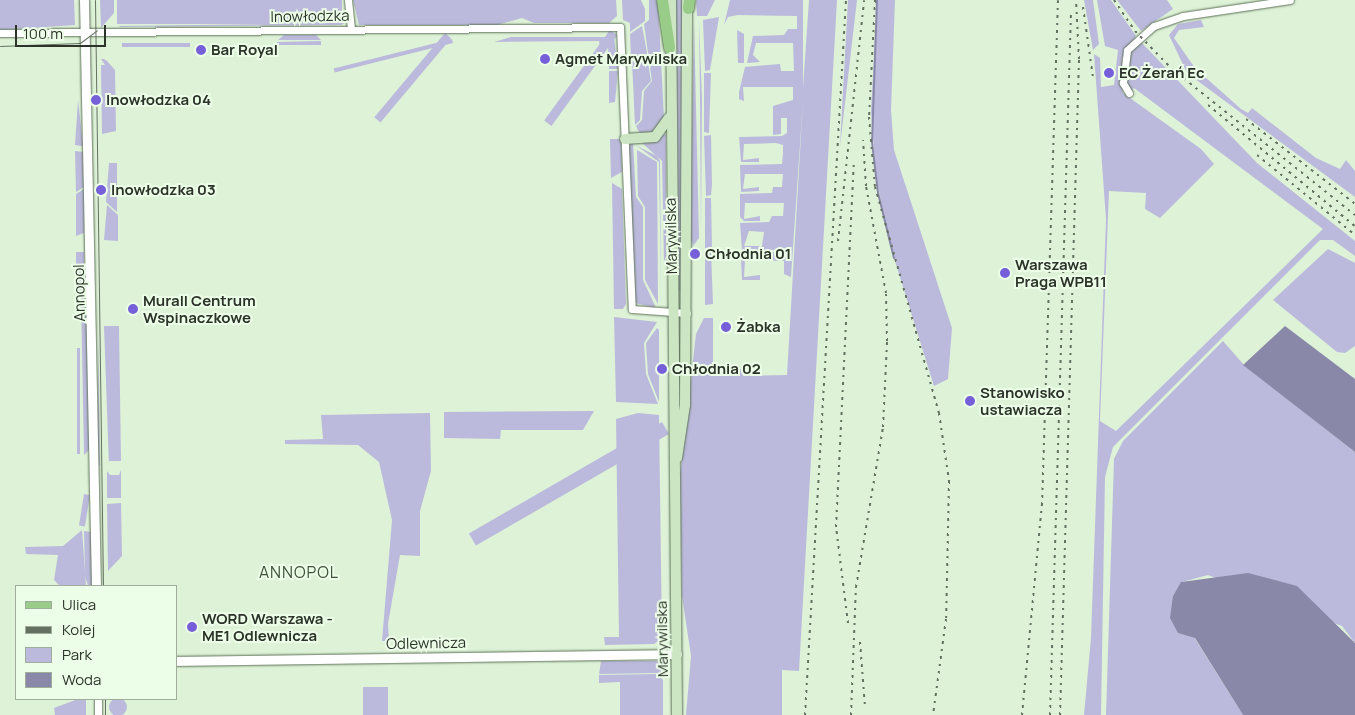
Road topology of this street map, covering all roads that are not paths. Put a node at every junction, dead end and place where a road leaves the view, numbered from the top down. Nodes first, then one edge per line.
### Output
1 (84, 0) edge
2 (348, 0) edge
3 (662, 0) edge
4 (671, 0) edge
5 (1290, 0) edge
6 (688, 3) edge
7 (351, 29) junction
8 (0, 33) edge
9 (84, 33) junction
10 (669, 47) junction
11 (1129, 93) dead end
12 (671, 112) junction
13 (625, 139) junction
14 (686, 312) junction
15 (671, 313) junction
16 (674, 472) junction
17 (96, 585) edge
18 (677, 654) junction
19 (178, 661) edge
20 (98, 700) edge
21 (98, 715) edge
22 (678, 715) edge

1 - 9 street, Annopol
2 - 7 street
3 - 10 main road
4 - 10 main road, Marywilska
5 - 11 street
6 - 14 main road, Marywilska
7 - 9 street, Inowłodzka
7 - 13 street, Inowłodzka
8 - 9 street, Inowłodzka
9 - 17 street, Annopol
10 - 12 main road, Marywilska
12 - 13 main road
12 - 15 main road, Marywilska
13 - 15 street
14 - 15 street
14 - 16 main road, Marywilska
15 - 16 main road, Marywilska
16 - 18 main road, Marywilska
18 - 19 street, Odlewnicza
18 - 22 main road, Marywilska
20 - 21 street

